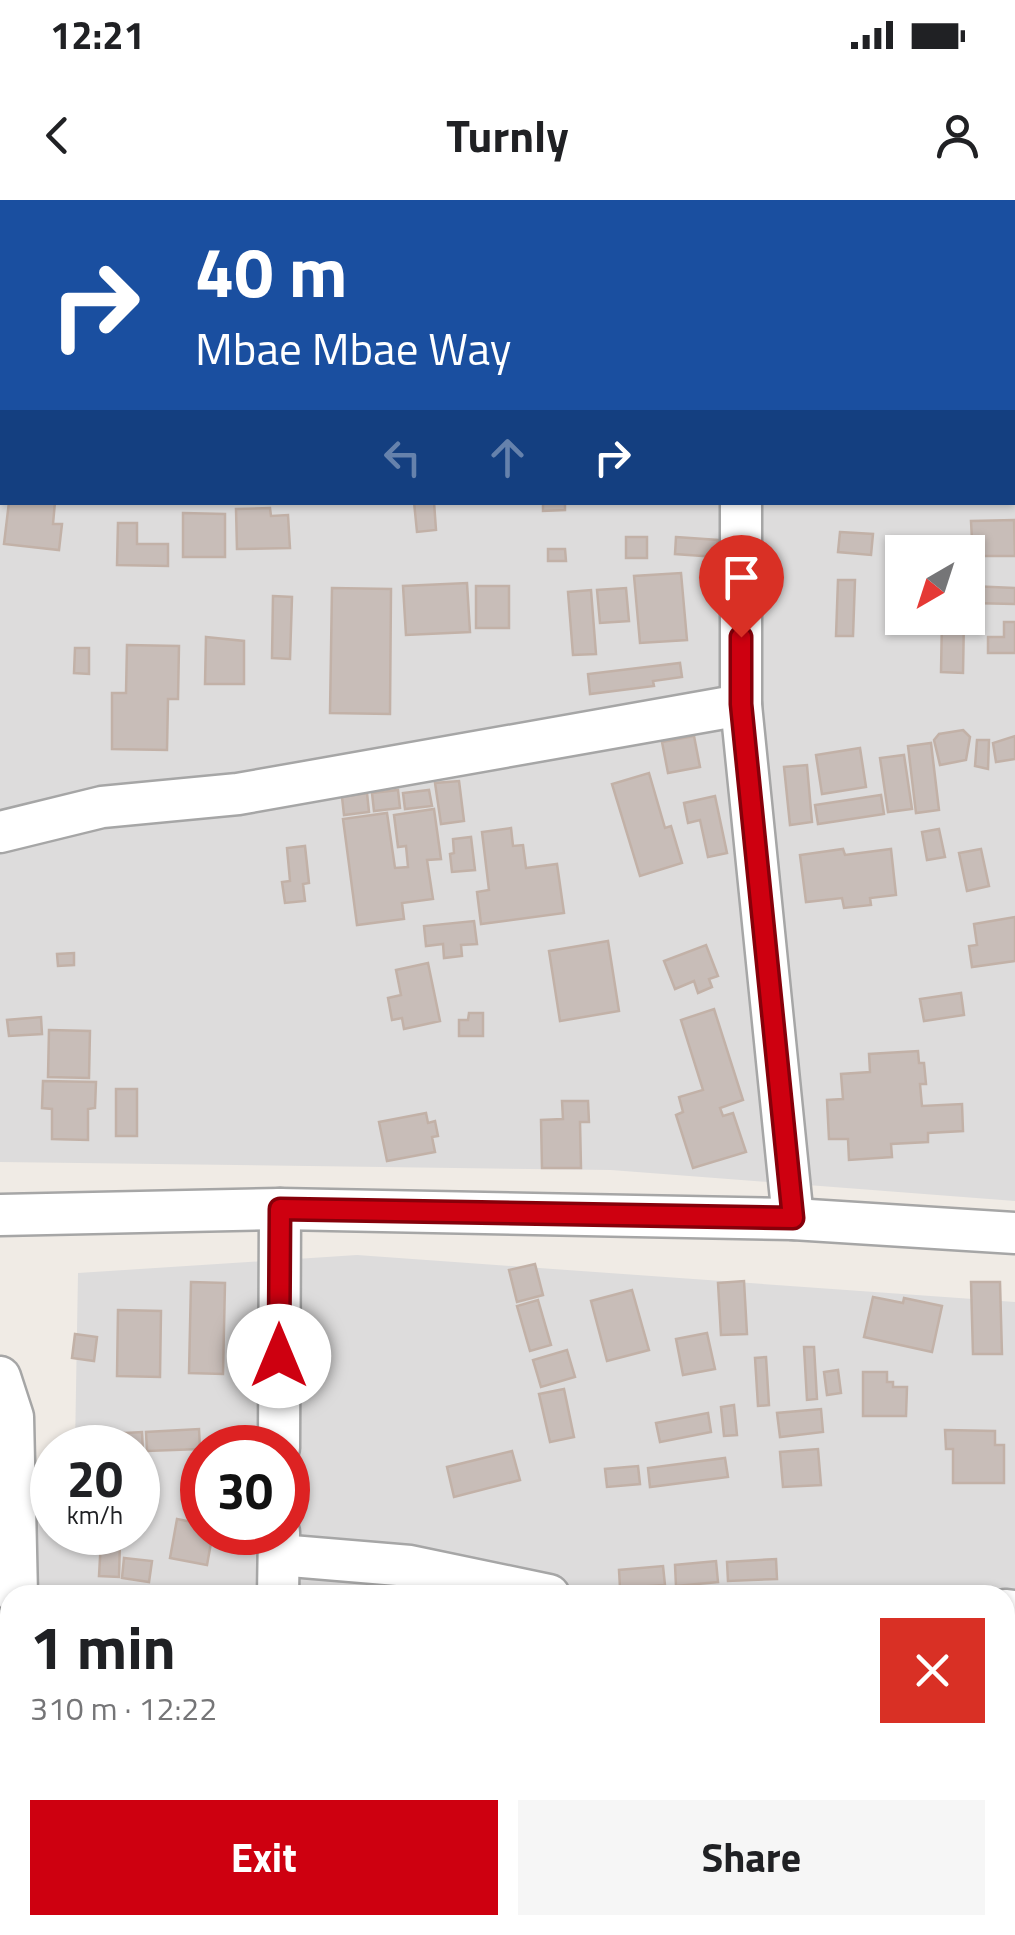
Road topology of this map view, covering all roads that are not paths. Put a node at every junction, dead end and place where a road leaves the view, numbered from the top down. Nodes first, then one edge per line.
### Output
1 (741, 505) edge
2 (741, 704) junction
3 (0, 832) edge
4 (280, 1209) junction
5 (0, 1214) edge
6 (793, 1218) junction
7 (1015, 1232) edge
8 (0, 1377) edge
9 (279, 1425) edge
10 (310, 1549) edge
11 (279, 1555) edge
12 (17, 1585) edge
13 (278, 1585) edge
14 (501, 1585) edge

1 - 2 street
2 - 3 street
2 - 6 street
4 - 5 street
4 - 6 street
4 - 9 street
6 - 7 street
8 - 12 street
10 - 14 street
11 - 13 street

